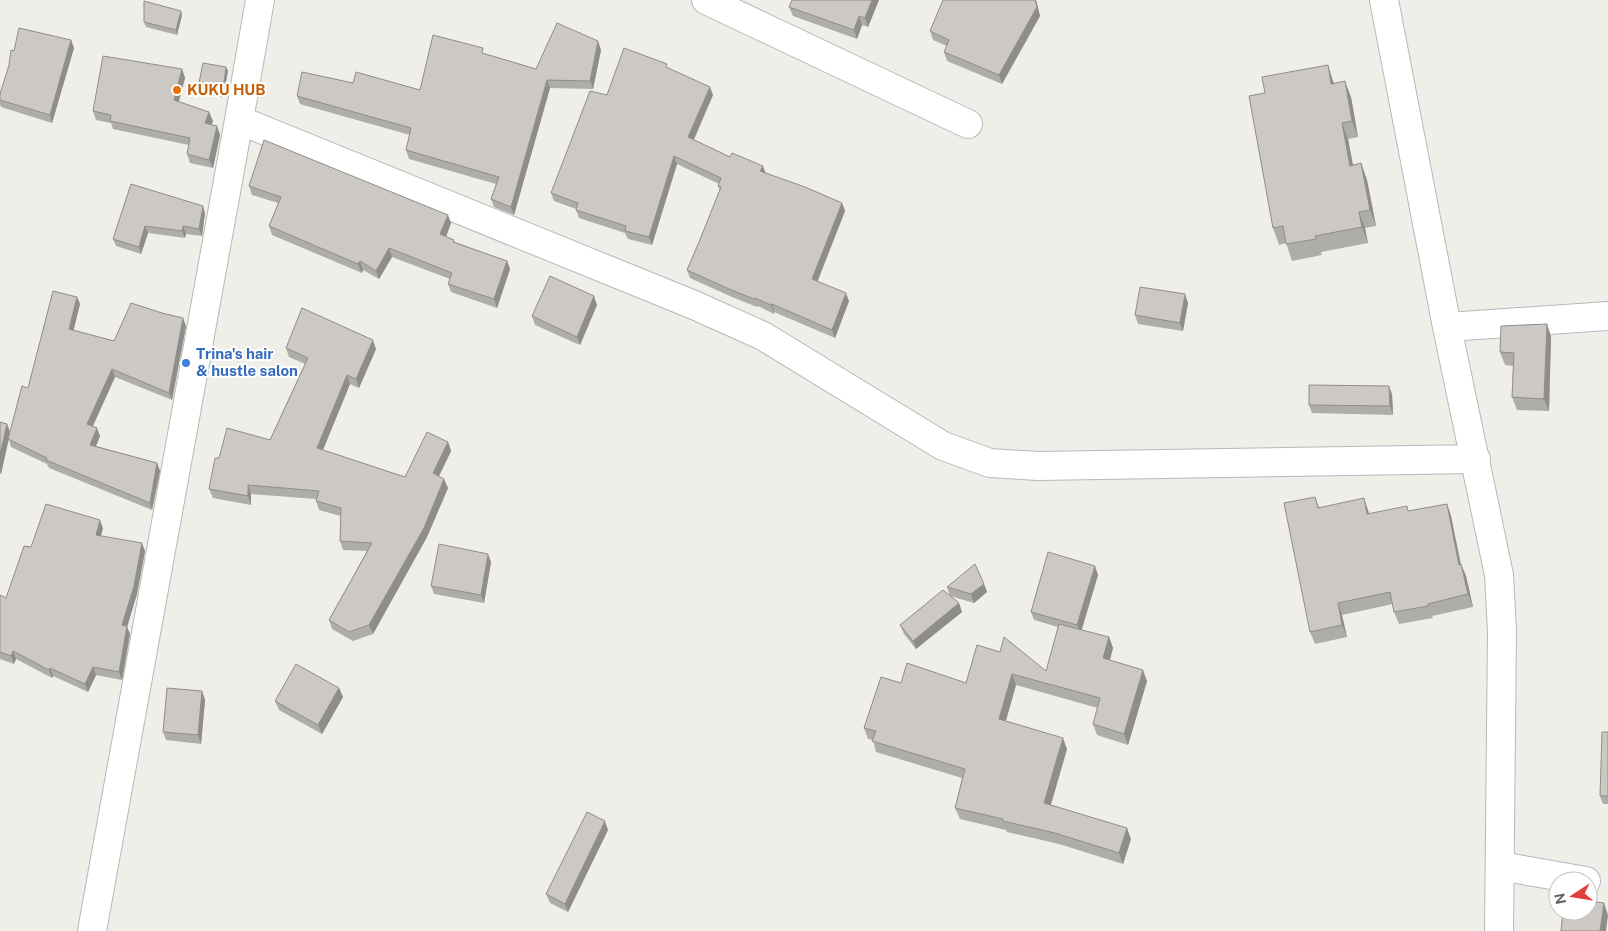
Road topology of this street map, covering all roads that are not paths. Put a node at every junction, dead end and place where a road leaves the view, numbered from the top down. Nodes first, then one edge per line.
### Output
1 (260, 0) edge
2 (706, 0) edge
3 (1384, 0) edge
4 (239, 120) junction
5 (968, 124) dead end
6 (1608, 316) edge
7 (1447, 327) junction
8 (1476, 459) junction
9 (1500, 866) junction
10 (1548, 874) edge
11 (92, 931) edge
12 (1499, 931) edge

1 - 4 street
2 - 5 street
3 - 7 street
4 - 8 street
4 - 11 street
6 - 7 street
7 - 8 street
8 - 9 street
9 - 10 street
9 - 12 street

